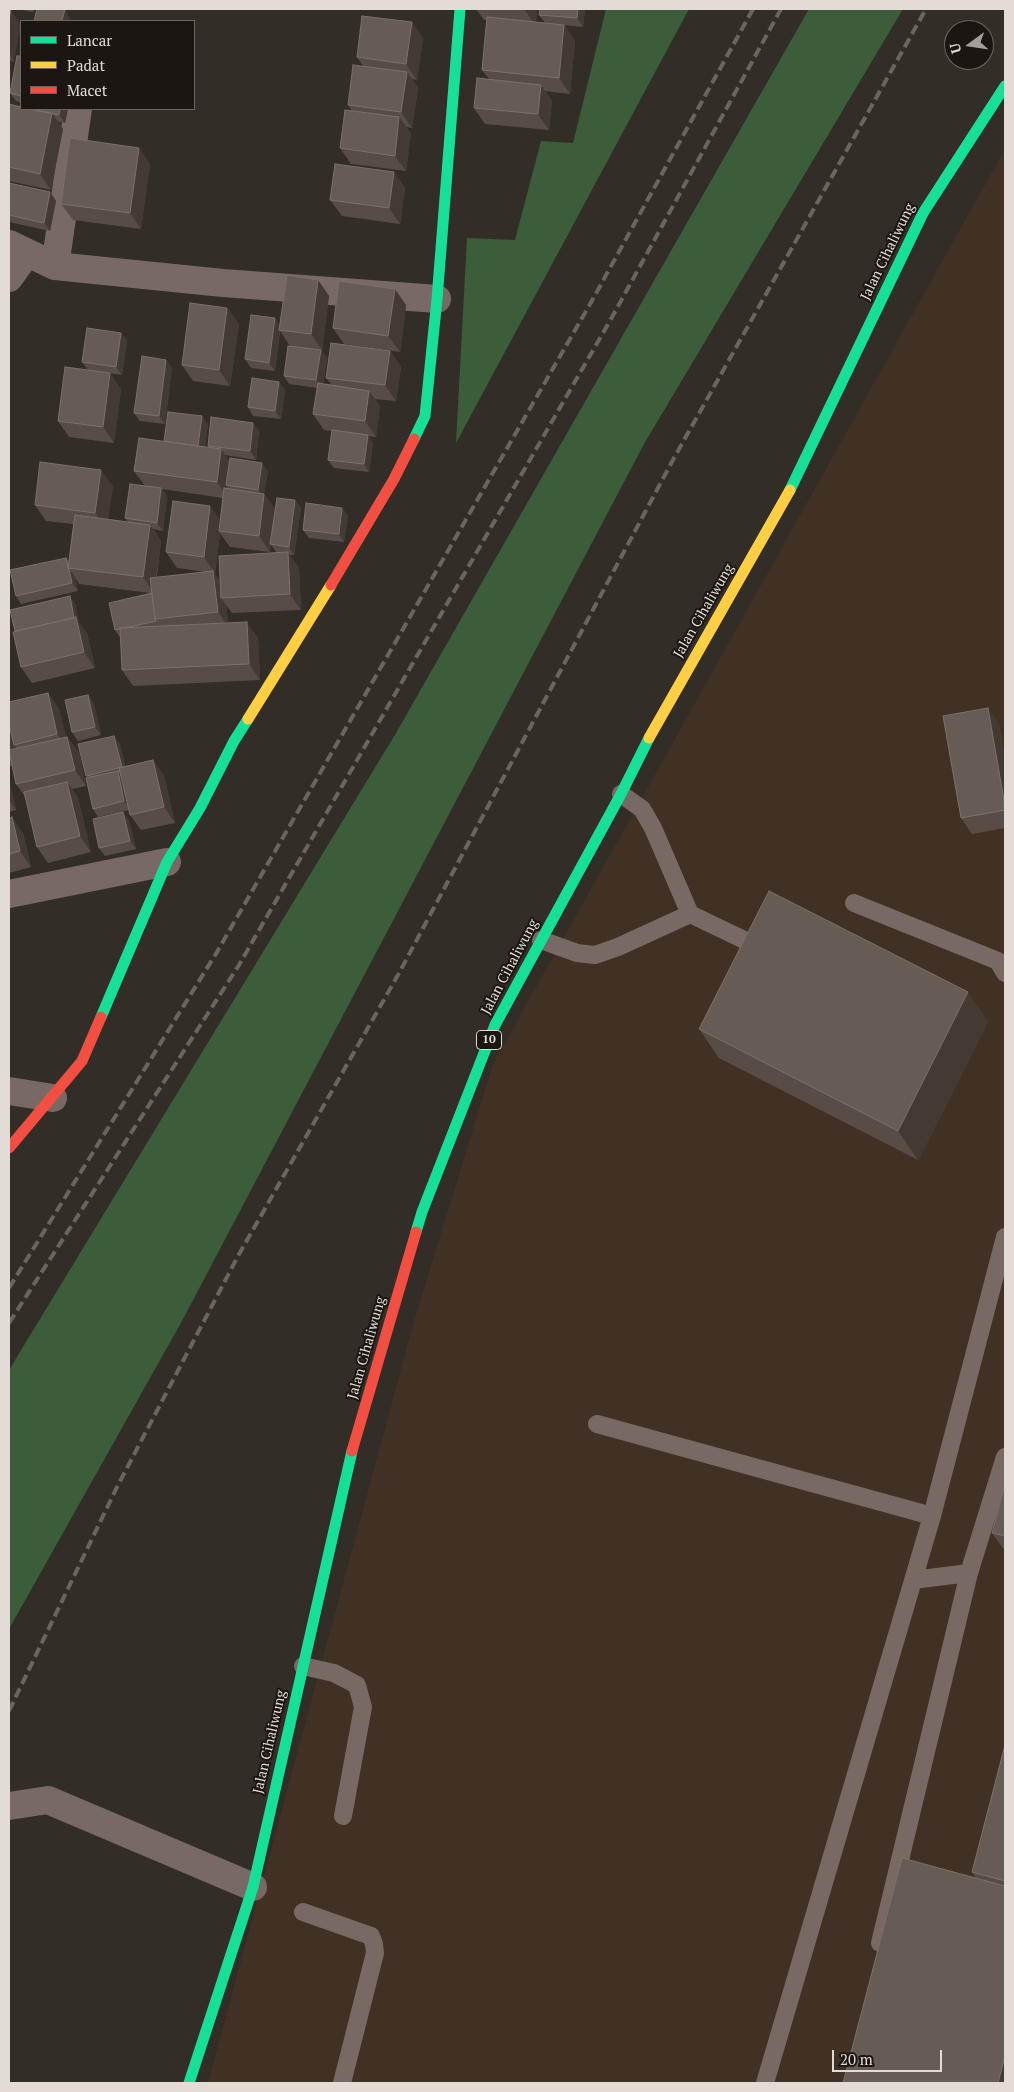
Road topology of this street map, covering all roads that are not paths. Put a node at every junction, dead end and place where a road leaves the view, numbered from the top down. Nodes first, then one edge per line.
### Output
1 (460, 9) edge
2 (1005, 86) edge
3 (78, 110) edge
4 (18, 248) edge
5 (55, 266) junction
6 (9, 278) edge
7 (437, 299) junction
8 (621, 794) junction
9 (167, 862) junction
10 (9, 894) edge
11 (854, 903) dead end
12 (690, 914) junction
13 (541, 940) junction
14 (759, 947) edge
15 (1005, 973) edge
16 (9, 1091) edge
17 (53, 1098) junction
18 (9, 1148) edge
19 (1005, 1237) edge
20 (597, 1424) dead end
21 (1005, 1457) edge
22 (932, 1516) junction
23 (969, 1573) junction
24 (913, 1580) junction
25 (303, 1666) junction
26 (9, 1806) edge
27 (343, 1816) dead end
28 (252, 1887) junction
29 (303, 1912) dead end
30 (877, 1958) edge
31 (189, 2083) edge
32 (342, 2083) edge
33 (765, 2083) edge

1 - 7 main road
2 - 8 main road, Jalan Cihaliwung / 10
3 - 5 street
4 - 5 street
4 - 6 street
5 - 7 street
7 - 9 main road
8 - 12 lane
8 - 13 main road, Jalan Cihaliwung / 10
9 - 10 street
9 - 17 main road
11 - 15 lane
12 - 13 lane
12 - 14 lane
13 - 25 main road, Jalan Cihaliwung / 10
16 - 17 street
17 - 18 main road
19 - 22 lane
20 - 22 lane
21 - 23 lane
22 - 24 lane
23 - 24 lane
23 - 30 lane
24 - 33 lane
25 - 27 lane
25 - 28 main road, Jalan Cihaliwung / 10
26 - 28 street
28 - 31 main road, Jalan Cihaliwung / 10
29 - 32 lane

